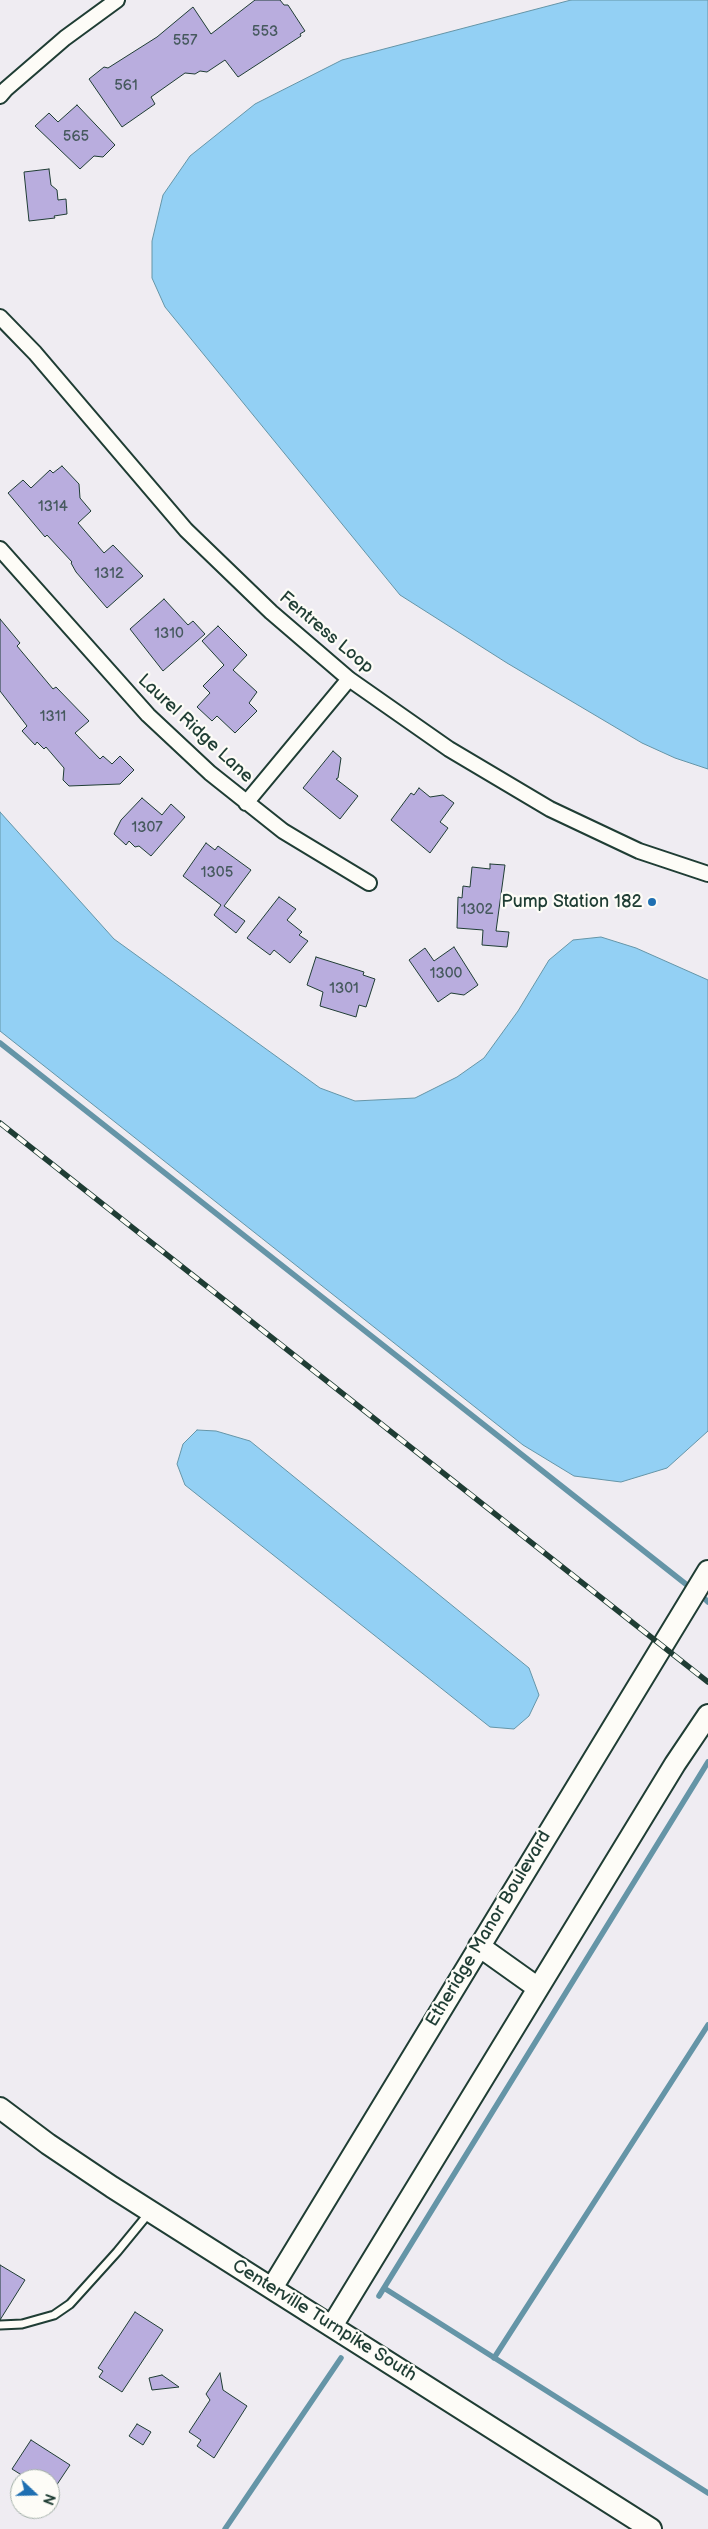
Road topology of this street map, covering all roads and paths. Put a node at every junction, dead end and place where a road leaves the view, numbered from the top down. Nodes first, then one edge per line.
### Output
1 (117, 0) edge
2 (0, 96) edge
3 (0, 317) edge
4 (0, 549) edge
5 (349, 680) junction
6 (246, 802) junction
7 (708, 874) edge
8 (369, 883) dead end
9 (708, 1571) edge
10 (708, 1715) edge
11 (479, 1946) junction
12 (538, 1988) junction
13 (0, 2108) edge
14 (151, 2211) junction
15 (272, 2288) junction
16 (0, 2325) edge
17 (332, 2326) junction
18 (651, 2529) edge

1 - 2 street
3 - 5 street, Fentress Loop
4 - 6 street, Laurel Ridge Lane
5 - 6 street
5 - 7 street, Fentress Loop
6 - 8 street, Laurel Ridge Lane
9 - 11 main road, Etheridge Manor Boulevard
10 - 12 main road
11 - 12 main road
11 - 15 main road, Etheridge Manor Boulevard
12 - 17 main road
13 - 14 main road, Centerville Turnpike South
14 - 15 main road, Centerville Turnpike South
14 - 16 lane
15 - 17 main road, Centerville Turnpike South
17 - 18 main road, Centerville Turnpike South

